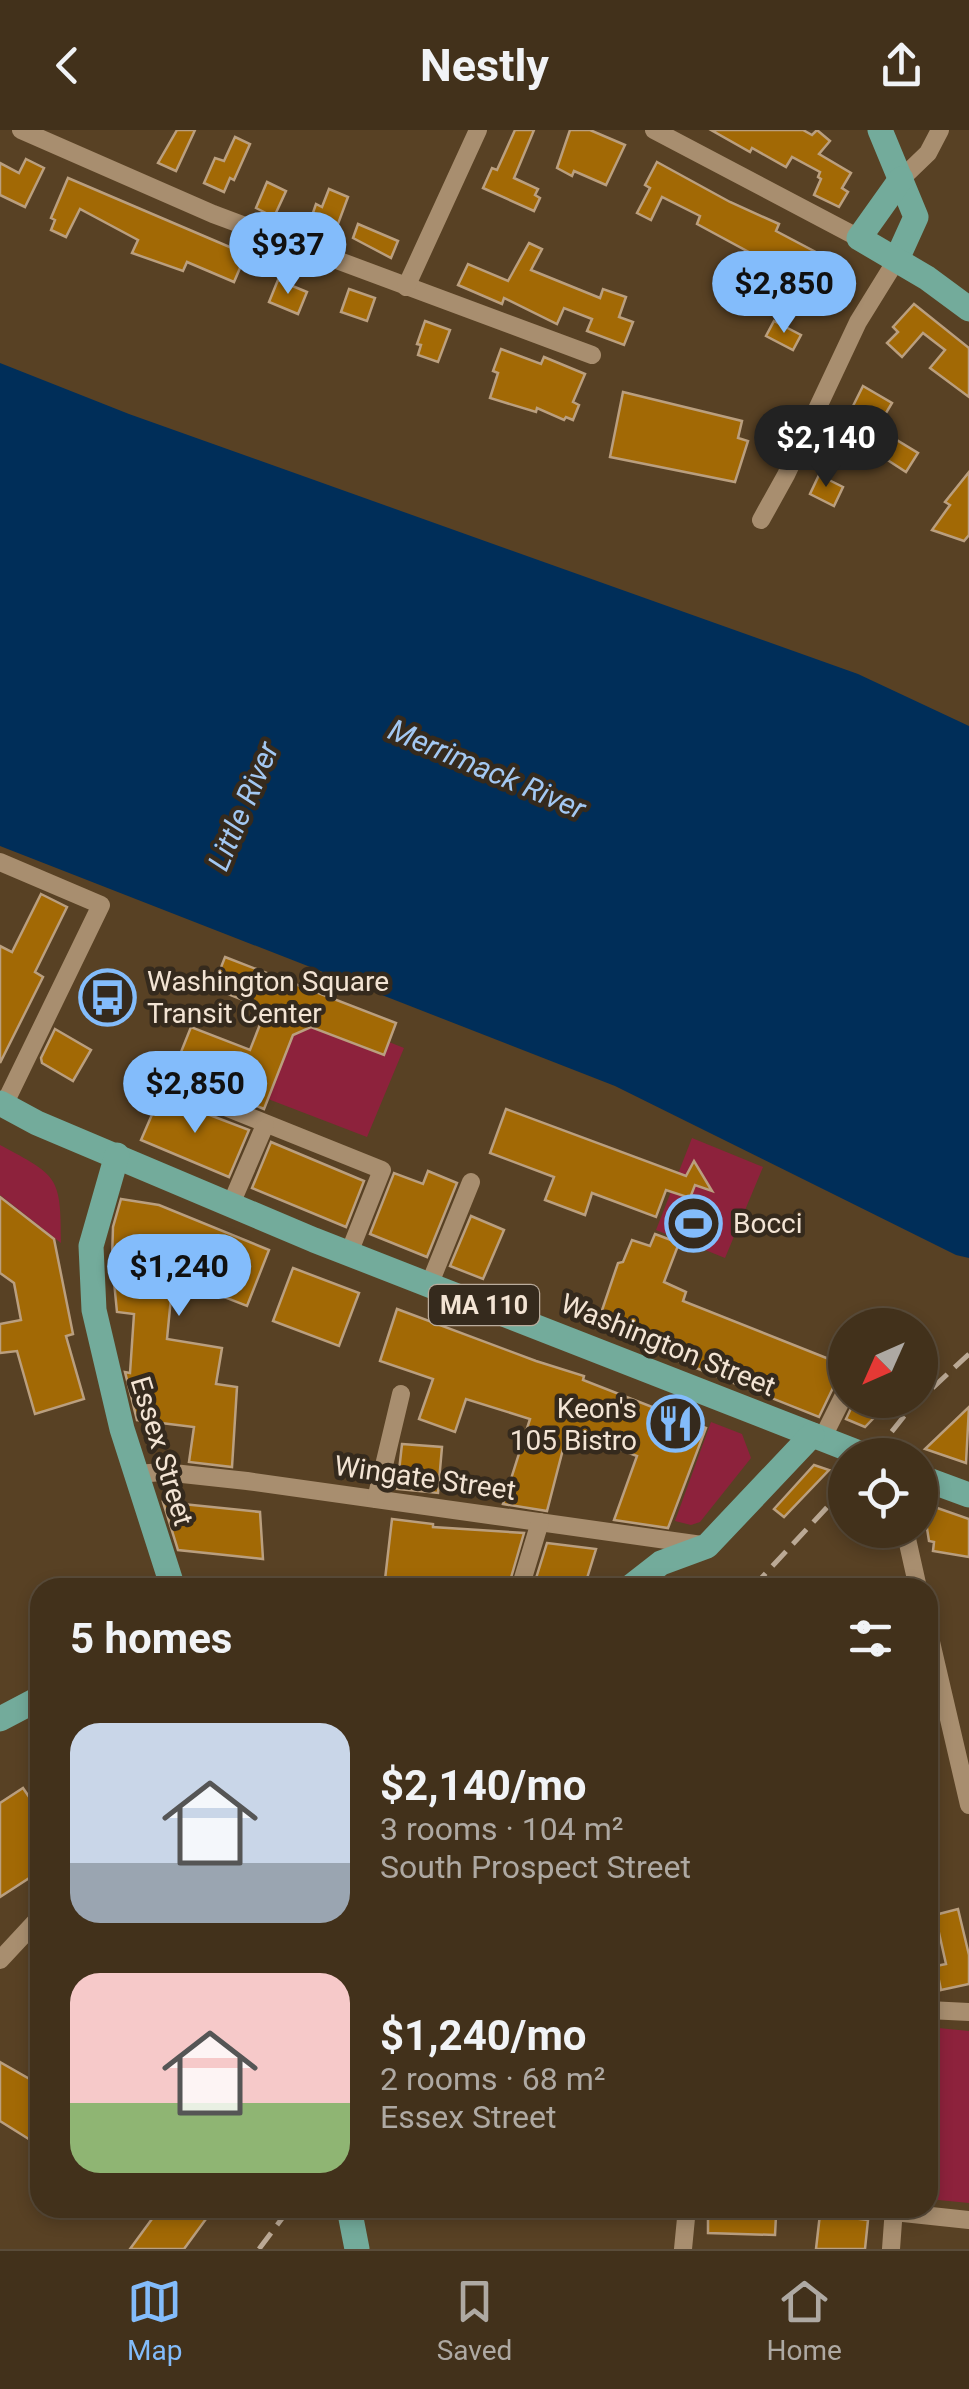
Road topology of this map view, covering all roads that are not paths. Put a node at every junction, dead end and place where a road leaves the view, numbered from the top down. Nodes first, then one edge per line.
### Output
1 (21, 130) edge
2 (478, 130) edge
3 (654, 130) edge
4 (880, 130) edge
5 (940, 130) edge
6 (901, 179) junction
7 (859, 238) junction
8 (897, 259) junction
9 (406, 286) junction
10 (969, 310) edge
11 (592, 355) dead end
12 (761, 520) dead end
13 (0, 862) edge
14 (148, 1076) dead end
15 (2, 1104) edge
16 (265, 1125) junction
17 (117, 1156) junction
18 (472, 1182) dead end
19 (231, 1204) junction
20 (349, 1253) junction
21 (430, 1284) junction
22 (401, 1394) dead end
23 (829, 1418) edge
24 (817, 1437) junction
25 (828, 1441) edge
26 (135, 1474) junction
27 (938, 1483) edge
28 (969, 1495) edge
29 (376, 1499) junction
30 (540, 1522) junction
31 (707, 1546) junction
32 (909, 1548) edge
33 (170, 1578) edge
34 (523, 1578) edge
35 (642, 1578) edge
36 (916, 1578) edge
37 (938, 1672) edge
38 (30, 1703) edge
39 (0, 1719) edge
40 (969, 1804) edge
41 (30, 1928) edge
42 (0, 1960) edge
43 (938, 2010) edge
44 (969, 2012) edge
45 (938, 2216) edge
46 (351, 2218) edge
47 (686, 2218) edge
48 (893, 2218) edge
49 (969, 2220) edge
50 (357, 2249) edge
51 (682, 2249) edge
52 (890, 2249) edge

1 - 9 street
2 - 9 street
3 - 7 street
4 - 6 main road
5 - 6 street
6 - 7 main road
6 - 8 main road
7 - 8 main road
8 - 10 main road
8 - 12 street
9 - 11 street
13 - 15 street
14 - 16 street
15 - 17 main road, MA 110
16 - 19 street
16 - 20 street
17 - 19 main road, Washington Street / MA 110
17 - 26 main road, Essex Street
18 - 21 street
19 - 20 main road, Washington Street / MA 110
20 - 21 main road, Washington Street / MA 110
21 - 24 main road, Washington Street / MA 110
22 - 29 street
23 - 24 street
24 - 25 main road, Washington Street / MA 110
24 - 31 main road
26 - 29 street, Wingate Street
26 - 33 main road, Essex Street
27 - 28 main road
29 - 30 street, Wingate Street
30 - 31 street, Wingate Street
30 - 34 street
31 - 35 main road
32 - 36 street
37 - 40 street
38 - 39 main road
41 - 42 street
43 - 44 street
45 - 49 street
46 - 50 main road
47 - 51 street
48 - 52 street

